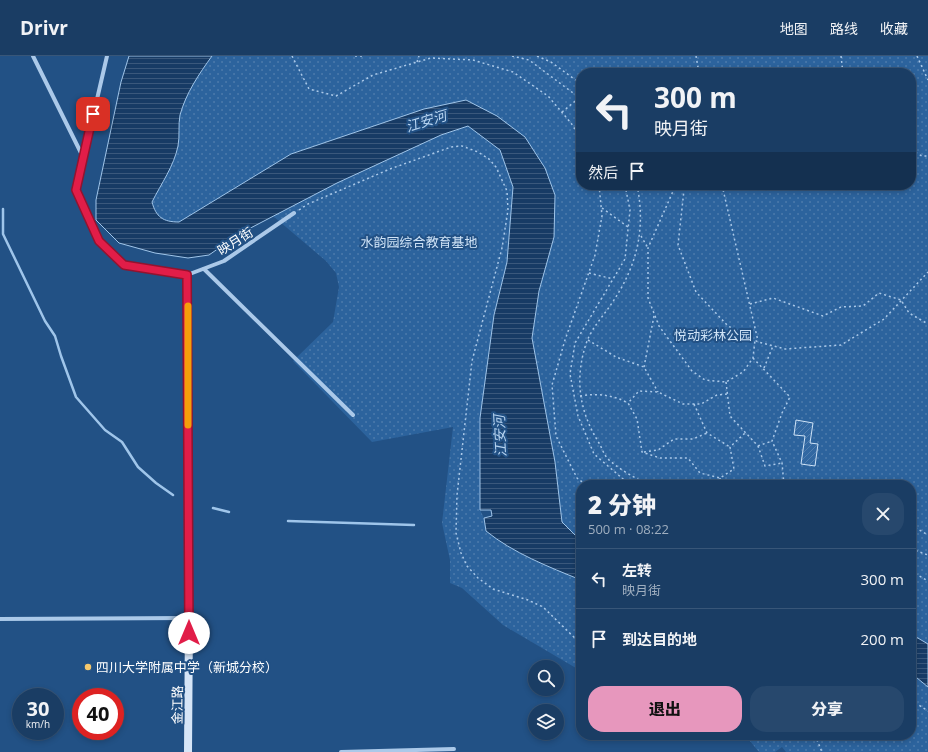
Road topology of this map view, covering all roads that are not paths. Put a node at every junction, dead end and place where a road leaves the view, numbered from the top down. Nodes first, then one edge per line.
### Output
1 (33, 56) edge
2 (107, 56) edge
3 (83, 157) junction
4 (294, 213) road end
5 (204, 269) junction
6 (187, 275) junction
7 (353, 415) dead end
8 (189, 618) junction
9 (0, 619) edge
10 (454, 749) dead end
11 (188, 752) edge
12 (341, 752) edge

1 - 3 street
2 - 3 street, 映月街
3 - 6 street, 映月街
4 - 5 street, 映月街
5 - 6 street, 映月街
5 - 7 street
6 - 8 street, 金江路
8 - 9 street
8 - 11 street, 金江路
10 - 12 street

